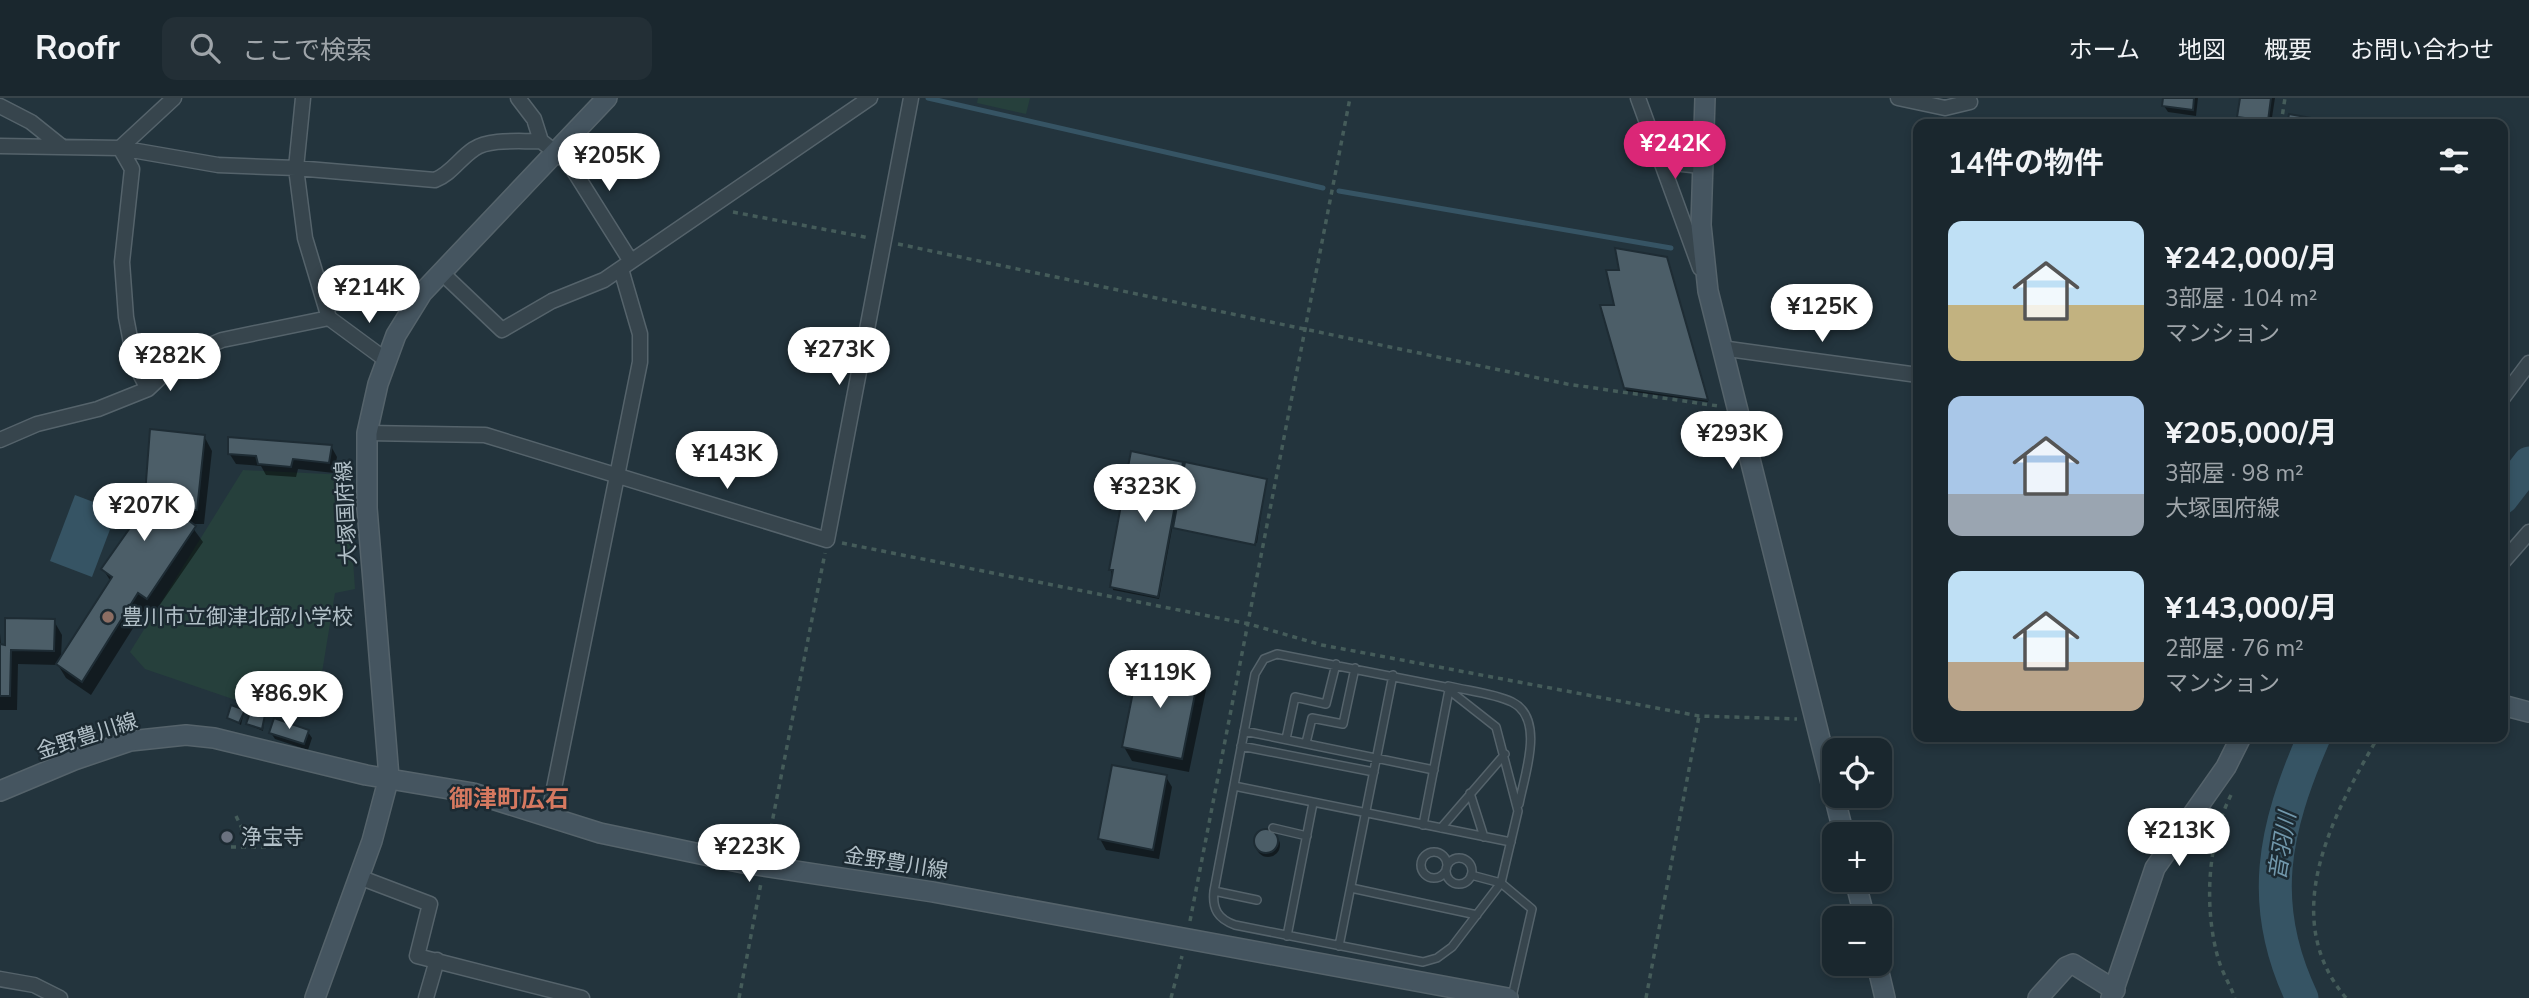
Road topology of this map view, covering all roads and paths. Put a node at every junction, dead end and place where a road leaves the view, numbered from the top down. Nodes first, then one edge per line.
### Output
1 (174, 98) edge
2 (303, 98) edge
3 (518, 98) edge
4 (607, 98) edge
5 (870, 98) edge
6 (911, 98) edge
7 (1350, 98) edge
8 (1638, 98) edge
9 (1705, 98) edge
10 (1898, 98) edge
11 (2285, 98) edge
12 (1970, 102) dead end
13 (0, 106) edge
14 (2282, 119) edge
15 (549, 145) junction
16 (0, 146) edge
17 (61, 146) junction
18 (120, 148) junction
19 (1659, 155) junction
20 (1701, 166) junction
21 (296, 168) junction
22 (713, 208) junction
23 (885, 241) junction
24 (625, 265) junction
25 (441, 272) junction
26 (1709, 291) junction
27 (329, 318) junction
28 (1304, 330) junction
29 (1721, 348) junction
30 (386, 360) junction
31 (2529, 363) edge
32 (1913, 374) edge
33 (148, 389) junction
34 (2508, 391) edge
35 (1737, 409) junction
36 (367, 433) junction
37 (0, 440) edge
38 (616, 475) junction
39 (2529, 532) edge
40 (827, 540) junction
41 (2508, 556) edge
42 (1249, 624) junction
43 (1336, 664) junction
44 (1355, 668) junction
45 (1394, 675) junction
46 (1437, 684) junction
47 (1449, 690) junction
48 (2508, 707) edge
49 (2529, 712) edge
50 (1699, 716) junction
51 (1814, 718) junction
52 (1244, 731) junction
53 (1286, 739) junction
54 (2238, 742) edge
55 (2375, 742) edge
56 (1306, 743) junction
57 (1241, 746) junction
58 (1505, 754) junction
59 (1377, 758) junction
60 (1433, 770) junction
61 (1374, 772) junction
62 (389, 777) junction
63 (1234, 786) junction
64 (2235, 787) dead end
65 (0, 791) edge
66 (1470, 793) junction
67 (1314, 803) junction
68 (1518, 811) junction
69 (1366, 813) junction
70 (236, 816) dead end
71 (548, 818) junction
72 (1841, 822) edge
73 (1423, 825) junction
74 (1273, 828) dead end
75 (1441, 828) junction
76 (1307, 836) junction
77 (1484, 837) junction
78 (1511, 842) junction
79 (231, 847) dead end
80 (251, 847) junction
81 (274, 848) dead end
82 (764, 866) junction
83 (1471, 875) junction
84 (359, 877) junction
85 (1501, 883) junction
86 (1351, 888) junction
87 (1214, 891) junction
88 (1257, 900) dead end
89 (1477, 915) junction
90 (1287, 936) junction
91 (1186, 938) junction
92 (1339, 946) junction
93 (437, 960) junction
94 (1880, 976) edge
95 (0, 979) edge
96 (2113, 994) edge
97 (60, 998) edge
98 (315, 998) edge
99 (426, 998) edge
100 (582, 998) edge
101 (739, 998) edge
102 (1171, 998) edge
103 (1510, 998) edge
104 (1646, 998) edge
105 (1885, 998) edge
106 (2038, 998) edge
107 (2235, 998) edge
108 (2347, 998) edge

1 - 18 street
2 - 21 street
3 - 15 street
4 - 15 main road, 大塚国府線
5 - 22 street
6 - 23 street
7 - 28 path
8 - 19 street
9 - 20 main road
10 - 12 street
11 - 14 path
13 - 17 street
15 - 21 street
15 - 24 street
15 - 25 main road, 大塚国府線
16 - 17 street
17 - 18 street
18 - 21 street
18 - 33 street
19 - 20 street
19 - 26 street
20 - 26 main road
21 - 27 street
22 - 23 path
22 - 24 street
23 - 28 path
23 - 40 street
24 - 25 street
24 - 38 street
25 - 30 main road, 大塚国府線
26 - 29 main road
27 - 30 street
27 - 33 street
28 - 35 path
28 - 42 path
29 - 32 street
29 - 35 main road
30 - 36 main road, 大塚国府線
31 - 34 street
33 - 37 street
35 - 51 main road
36 - 38 street
36 - 62 main road, 大塚国府線
38 - 40 street
38 - 71 street
39 - 41 street
40 - 42 path
40 - 82 path
42 - 50 path
42 - 91 path
43 - 44 lane
43 - 52 lane
43 - 53 lane
44 - 45 lane
44 - 56 lane
45 - 46 lane
45 - 59 lane
46 - 47 lane
46 - 68 lane
47 - 58 lane
47 - 60 lane
48 - 49 main road
50 - 51 path
50 - 104 path
51 - 72 main road
52 - 53 lane
52 - 57 lane
53 - 56 lane
54 - 96 main road
55 - 108 path
56 - 59 lane
57 - 61 lane
57 - 63 lane
58 - 66 lane
58 - 68 lane
59 - 60 lane
59 - 61 lane
60 - 73 lane
61 - 69 lane
62 - 65 main road, 金野豊川線
62 - 71 main road, 金野豊川線
62 - 84 main road, 大塚国府線
63 - 67 lane
63 - 87 lane
64 - 107 path
66 - 75 lane
66 - 77 lane
67 - 69 lane
67 - 76 lane
68 - 78 lane
69 - 73 lane
69 - 86 lane
70 - 80 path
71 - 82 main road, 金野豊川線
73 - 75 lane
74 - 76 lane
75 - 77 lane
76 - 90 lane
77 - 78 lane
78 - 85 lane
79 - 80 path
80 - 81 path
82 - 91 main road, 金野豊川線
82 - 101 path
83 - 83 lane
83 - 85 lane
84 - 93 street
84 - 98 main road, 大塚国府線
85 - 89 lane
85 - 103 lane
86 - 89 lane
86 - 92 lane
87 - 88 lane
87 - 90 lane
89 - 92 lane
90 - 92 lane
91 - 102 path
91 - 103 main road, 金野豊川線
93 - 99 street
93 - 100 street
94 - 105 main road
95 - 97 street
96 - 106 main road

